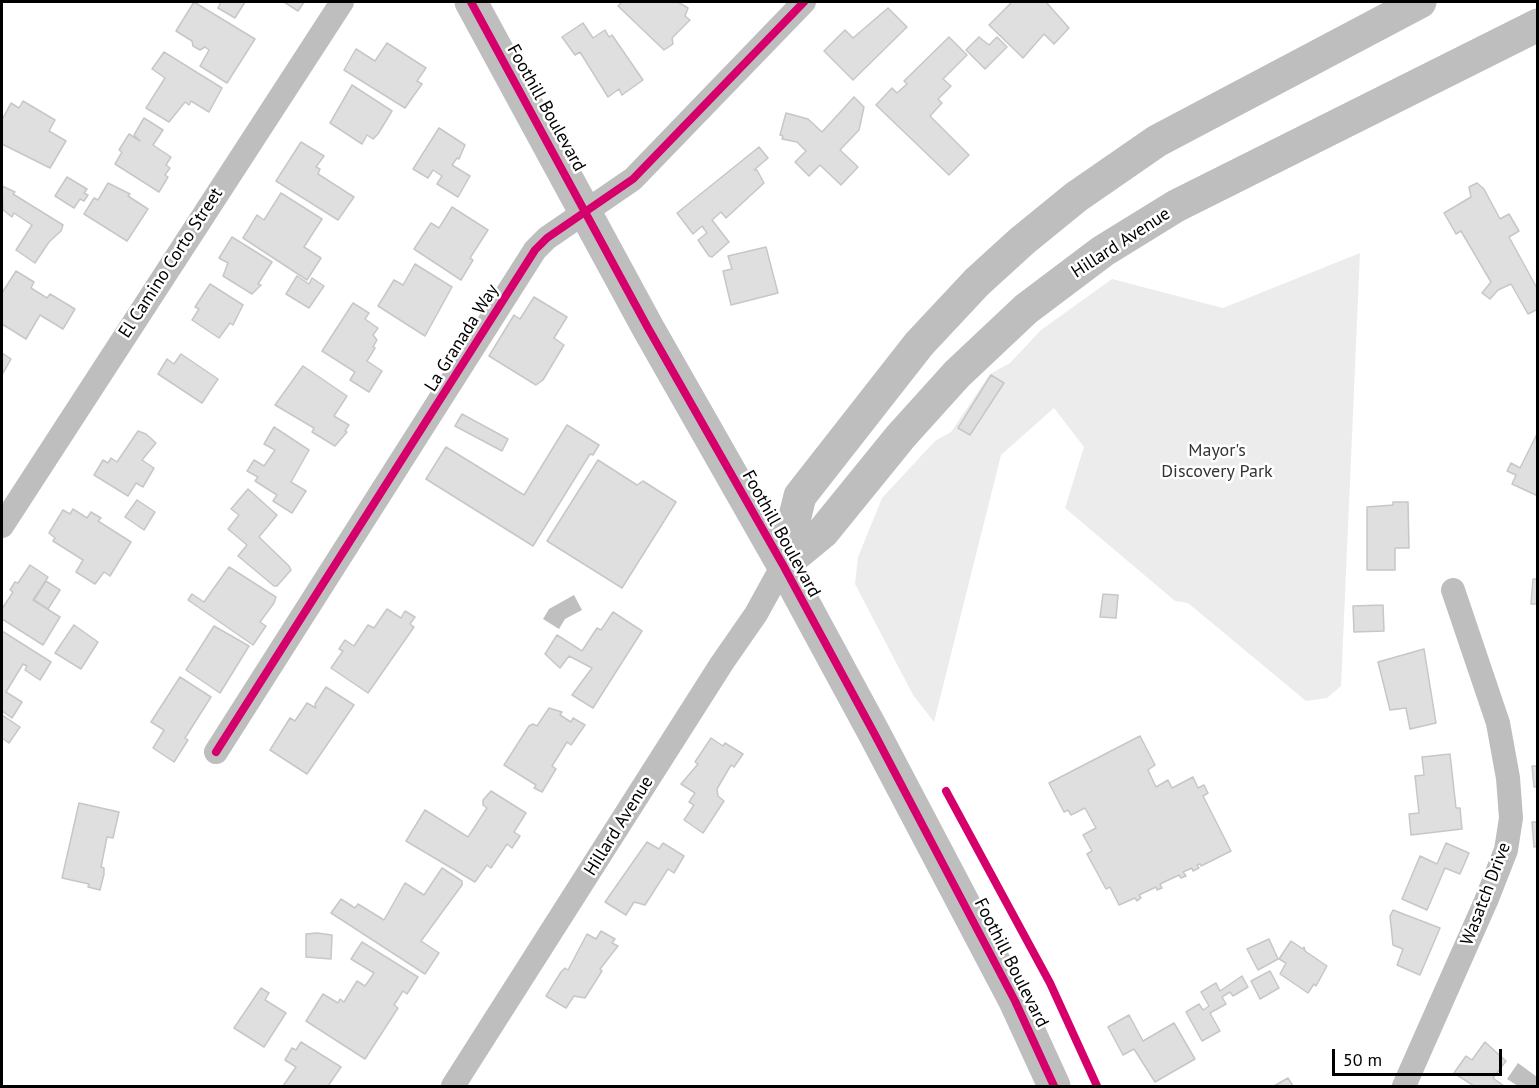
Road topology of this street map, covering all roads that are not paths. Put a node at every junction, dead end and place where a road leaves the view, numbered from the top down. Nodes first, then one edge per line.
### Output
1 (342, 2) edge
2 (471, 2) edge
3 (804, 2) edge
4 (1420, 2) edge
5 (1538, 25) edge
6 (586, 213) junction
7 (2, 526) edge
8 (783, 565) junction
9 (1453, 590) dead end
10 (216, 752) dead end
11 (453, 1086) edge
12 (1054, 1086) edge
13 (1404, 1086) edge

1 - 7 street, El Camino Corto Street
2 - 6 main road, Foothill Boulevard
3 - 6 street, La Granada Way
4 - 8 main road, Hillard Avenue
5 - 8 main road, Hillard Avenue
6 - 8 main road, Foothill Boulevard
6 - 10 street, La Granada Way
8 - 11 street, Hillard Avenue
8 - 12 main road, Foothill Boulevard
9 - 13 street, Wasatch Drive

